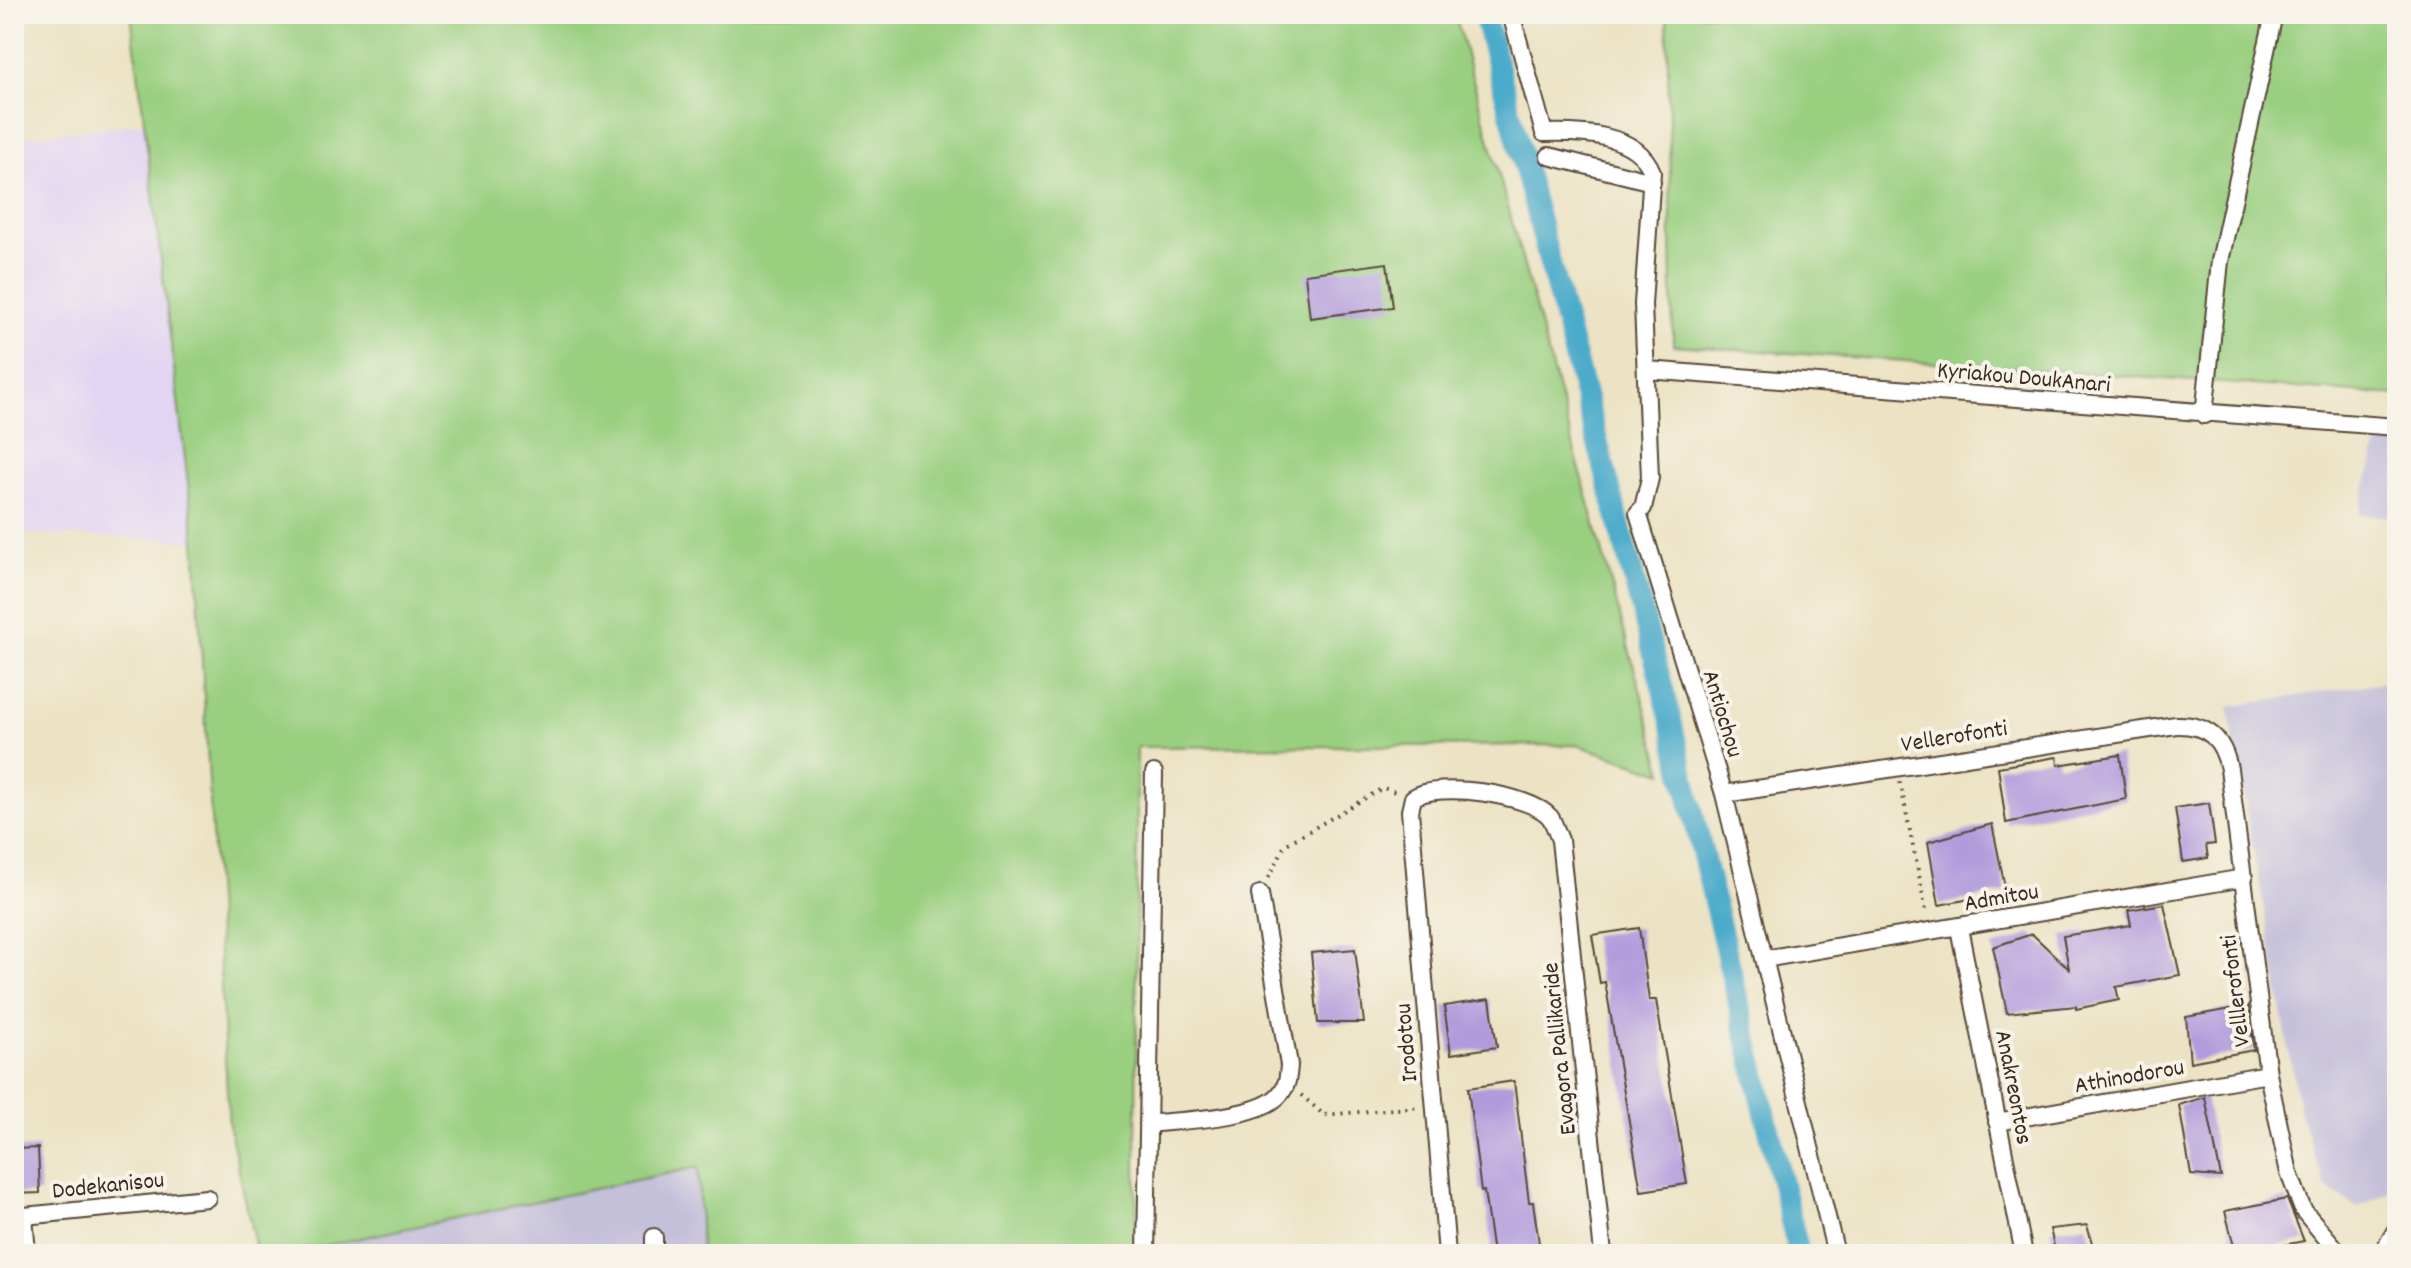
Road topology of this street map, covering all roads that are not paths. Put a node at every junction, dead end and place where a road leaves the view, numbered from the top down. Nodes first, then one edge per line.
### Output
1 (1511, 14) edge
2 (2274, 14) edge
3 (1549, 156) dead end
4 (1652, 182) junction
5 (1647, 370) junction
6 (2204, 415) junction
7 (2397, 427) edge
8 (2192, 725) joint
9 (1154, 773) dead end
10 (1724, 794) junction
11 (1560, 840) joint
12 (2244, 878) junction
13 (1260, 894) road end
14 (1959, 928) junction
15 (1764, 959) junction
16 (2268, 1074) junction
17 (1997, 1122) junction
18 (1148, 1124) junction
19 (207, 1198) dead end
20 (19, 1216) edge
21 (2397, 1232) edge
22 (27, 1254) edge
23 (1146, 1254) edge
24 (1447, 1254) edge
25 (1603, 1254) edge
26 (1836, 1254) edge
27 (2024, 1254) edge
28 (2340, 1254) edge
29 (2384, 1254) edge

1 - 4 street
2 - 6 street
3 - 4 street
4 - 5 street, Antiochou
5 - 6 street, Kyriakou DoukAnari
5 - 10 street, Antiochou
6 - 7 street, Kyriakou DoukAnari
8 - 10 street, Vellerofonti
8 - 12 street, Velllerofonti
9 - 18 street
10 - 15 street, Antiochou
11 - 24 street, Irodotou
11 - 25 street, Evagora Pallikaride
12 - 14 street, Admitou
12 - 16 street, Velllerofonti
13 - 18 street
14 - 15 street, Admitou
14 - 17 street, Anakreontos
15 - 26 street, Antiochou
16 - 17 street, Athinodorou
16 - 28 street, Velllerofonti
17 - 27 street, Anakreontos
18 - 23 street
19 - 20 street, Dodekanisou
20 - 22 street
21 - 29 street

